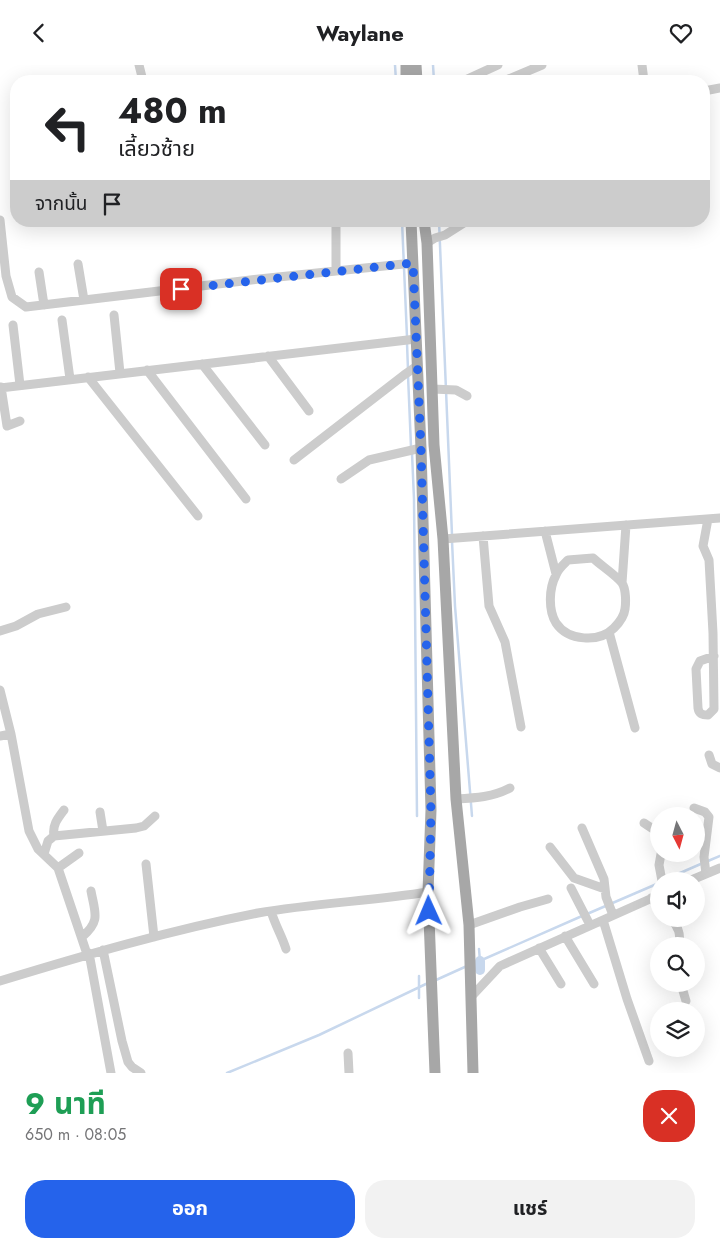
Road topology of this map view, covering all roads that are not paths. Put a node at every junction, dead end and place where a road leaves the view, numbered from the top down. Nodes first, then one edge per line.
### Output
1 (498, 65) edge
2 (542, 65) edge
3 (483, 75) edge
4 (518, 75) edge
5 (0, 220) edge
6 (336, 227) edge
7 (412, 227) edge
8 (428, 227) edge
9 (457, 227) edge
10 (436, 239) junction
11 (412, 263) junction
12 (78, 264) dead end
13 (336, 271) junction
14 (39, 273) dead end
15 (84, 300) junction
16 (44, 305) junction
17 (114, 315) dead end
18 (62, 320) dead end
19 (13, 325) dead end
20 (415, 340) junction
21 (268, 356) junction
22 (202, 363) junction
23 (147, 370) junction
24 (411, 370) junction
25 (120, 373) junction
26 (88, 377) junction
27 (70, 379) junction
28 (20, 385) junction
29 (1, 387) edge
30 (437, 389) junction
31 (467, 396) dead end
32 (309, 411) dead end
33 (20, 421) dead end
34 (266, 445) dead end
35 (419, 448) junction
36 (294, 461) dead end
37 (342, 479) dead end
38 (246, 499) dead end
39 (198, 517) dead end
40 (720, 518) edge
41 (708, 519) junction
42 (626, 525) junction
43 (545, 531) junction
44 (483, 536) junction
45 (445, 539) junction
46 (556, 574) junction
47 (622, 583) junction
48 (66, 607) dead end
49 (0, 631) edge
50 (609, 632) junction
51 (714, 656) junction
52 (1, 694) edge
53 (521, 727) dead end
54 (635, 728) dead end
55 (11, 734) junction
56 (0, 736) edge
57 (709, 755) dead end
58 (720, 768) edge
59 (510, 789) dead end
60 (456, 799) junction
61 (64, 810) dead end
62 (705, 811) edge
63 (100, 812) dead end
64 (155, 815) dead end
65 (644, 823) dead end
66 (650, 827) edge
67 (582, 828) dead end
68 (103, 831) junction
69 (54, 836) junction
70 (550, 847) dead end
71 (79, 853) dead end
72 (44, 854) junction
73 (146, 864) dead end
74 (705, 865) junction
75 (58, 868) junction
76 (720, 868) edge
77 (698, 872) edge
78 (571, 888) dead end
79 (91, 891) dead end
80 (428, 892) junction
81 (606, 893) junction
82 (548, 899) dead end
83 (650, 899) edge
84 (271, 911) junction
85 (612, 912) junction
86 (586, 917) junction
87 (603, 920) junction
88 (469, 925) junction
89 (565, 936) junction
90 (82, 937) junction
91 (154, 937) junction
92 (538, 948) junction
93 (286, 949) dead end
94 (103, 950) junction
95 (88, 954) junction
96 (0, 981) edge
97 (561, 984) dead end
98 (594, 984) dead end
99 (683, 992) edge
100 (471, 997) junction
101 (686, 1001) dead end
102 (348, 1053) dead end
103 (649, 1061) dead end
104 (111, 1073) edge
105 (142, 1073) edge
106 (349, 1073) edge
107 (435, 1073) edge
108 (473, 1073) edge

1 - 3 street
2 - 4 street
5 - 16 street
6 - 13 street
7 - 11 main road
8 - 10 main road
9 - 10 street
10 - 30 main road
11 - 13 street
11 - 20 main road
12 - 15 street
13 - 15 street
14 - 16 street
15 - 16 street
17 - 25 street
18 - 27 street
19 - 28 street
20 - 21 street
20 - 24 main road
21 - 22 street
21 - 32 street
22 - 23 street
22 - 34 street
23 - 25 street
23 - 38 street
24 - 35 main road
24 - 36 street
25 - 26 street
26 - 27 street
26 - 39 street
27 - 28 street
28 - 29 street
29 - 33 street
30 - 31 street
30 - 45 main road
35 - 37 street
35 - 80 main road
40 - 41 street
41 - 42 street
41 - 51 street
42 - 43 street
42 - 47 street
43 - 44 street
43 - 46 street
44 - 45 street
44 - 53 street
45 - 60 main road
46 - 47 street
46 - 50 street
47 - 50 street
48 - 49 street
50 - 54 street
51 - 51 street
52 - 55 street
55 - 56 street
55 - 72 street
57 - 58 street
59 - 60 street
60 - 88 main road
61 - 69 street
62 - 74 street
63 - 68 street
64 - 68 street
65 - 66 street
67 - 81 street
68 - 69 street
69 - 72 street
70 - 81 street
71 - 75 street
72 - 75 street
73 - 91 street
74 - 76 street
74 - 77 street
75 - 90 street
78 - 86 street
79 - 90 street
80 - 84 street
80 - 107 main road
81 - 85 street
82 - 88 street
83 - 85 street
84 - 91 street
84 - 93 street
85 - 87 street
86 - 87 street
86 - 89 street
87 - 103 street
88 - 100 main road
89 - 92 street
89 - 98 street
90 - 95 street
91 - 94 street
92 - 97 street
92 - 100 street
94 - 95 street
94 - 105 street
95 - 96 street
95 - 104 street
99 - 101 street
100 - 108 main road
102 - 106 street

